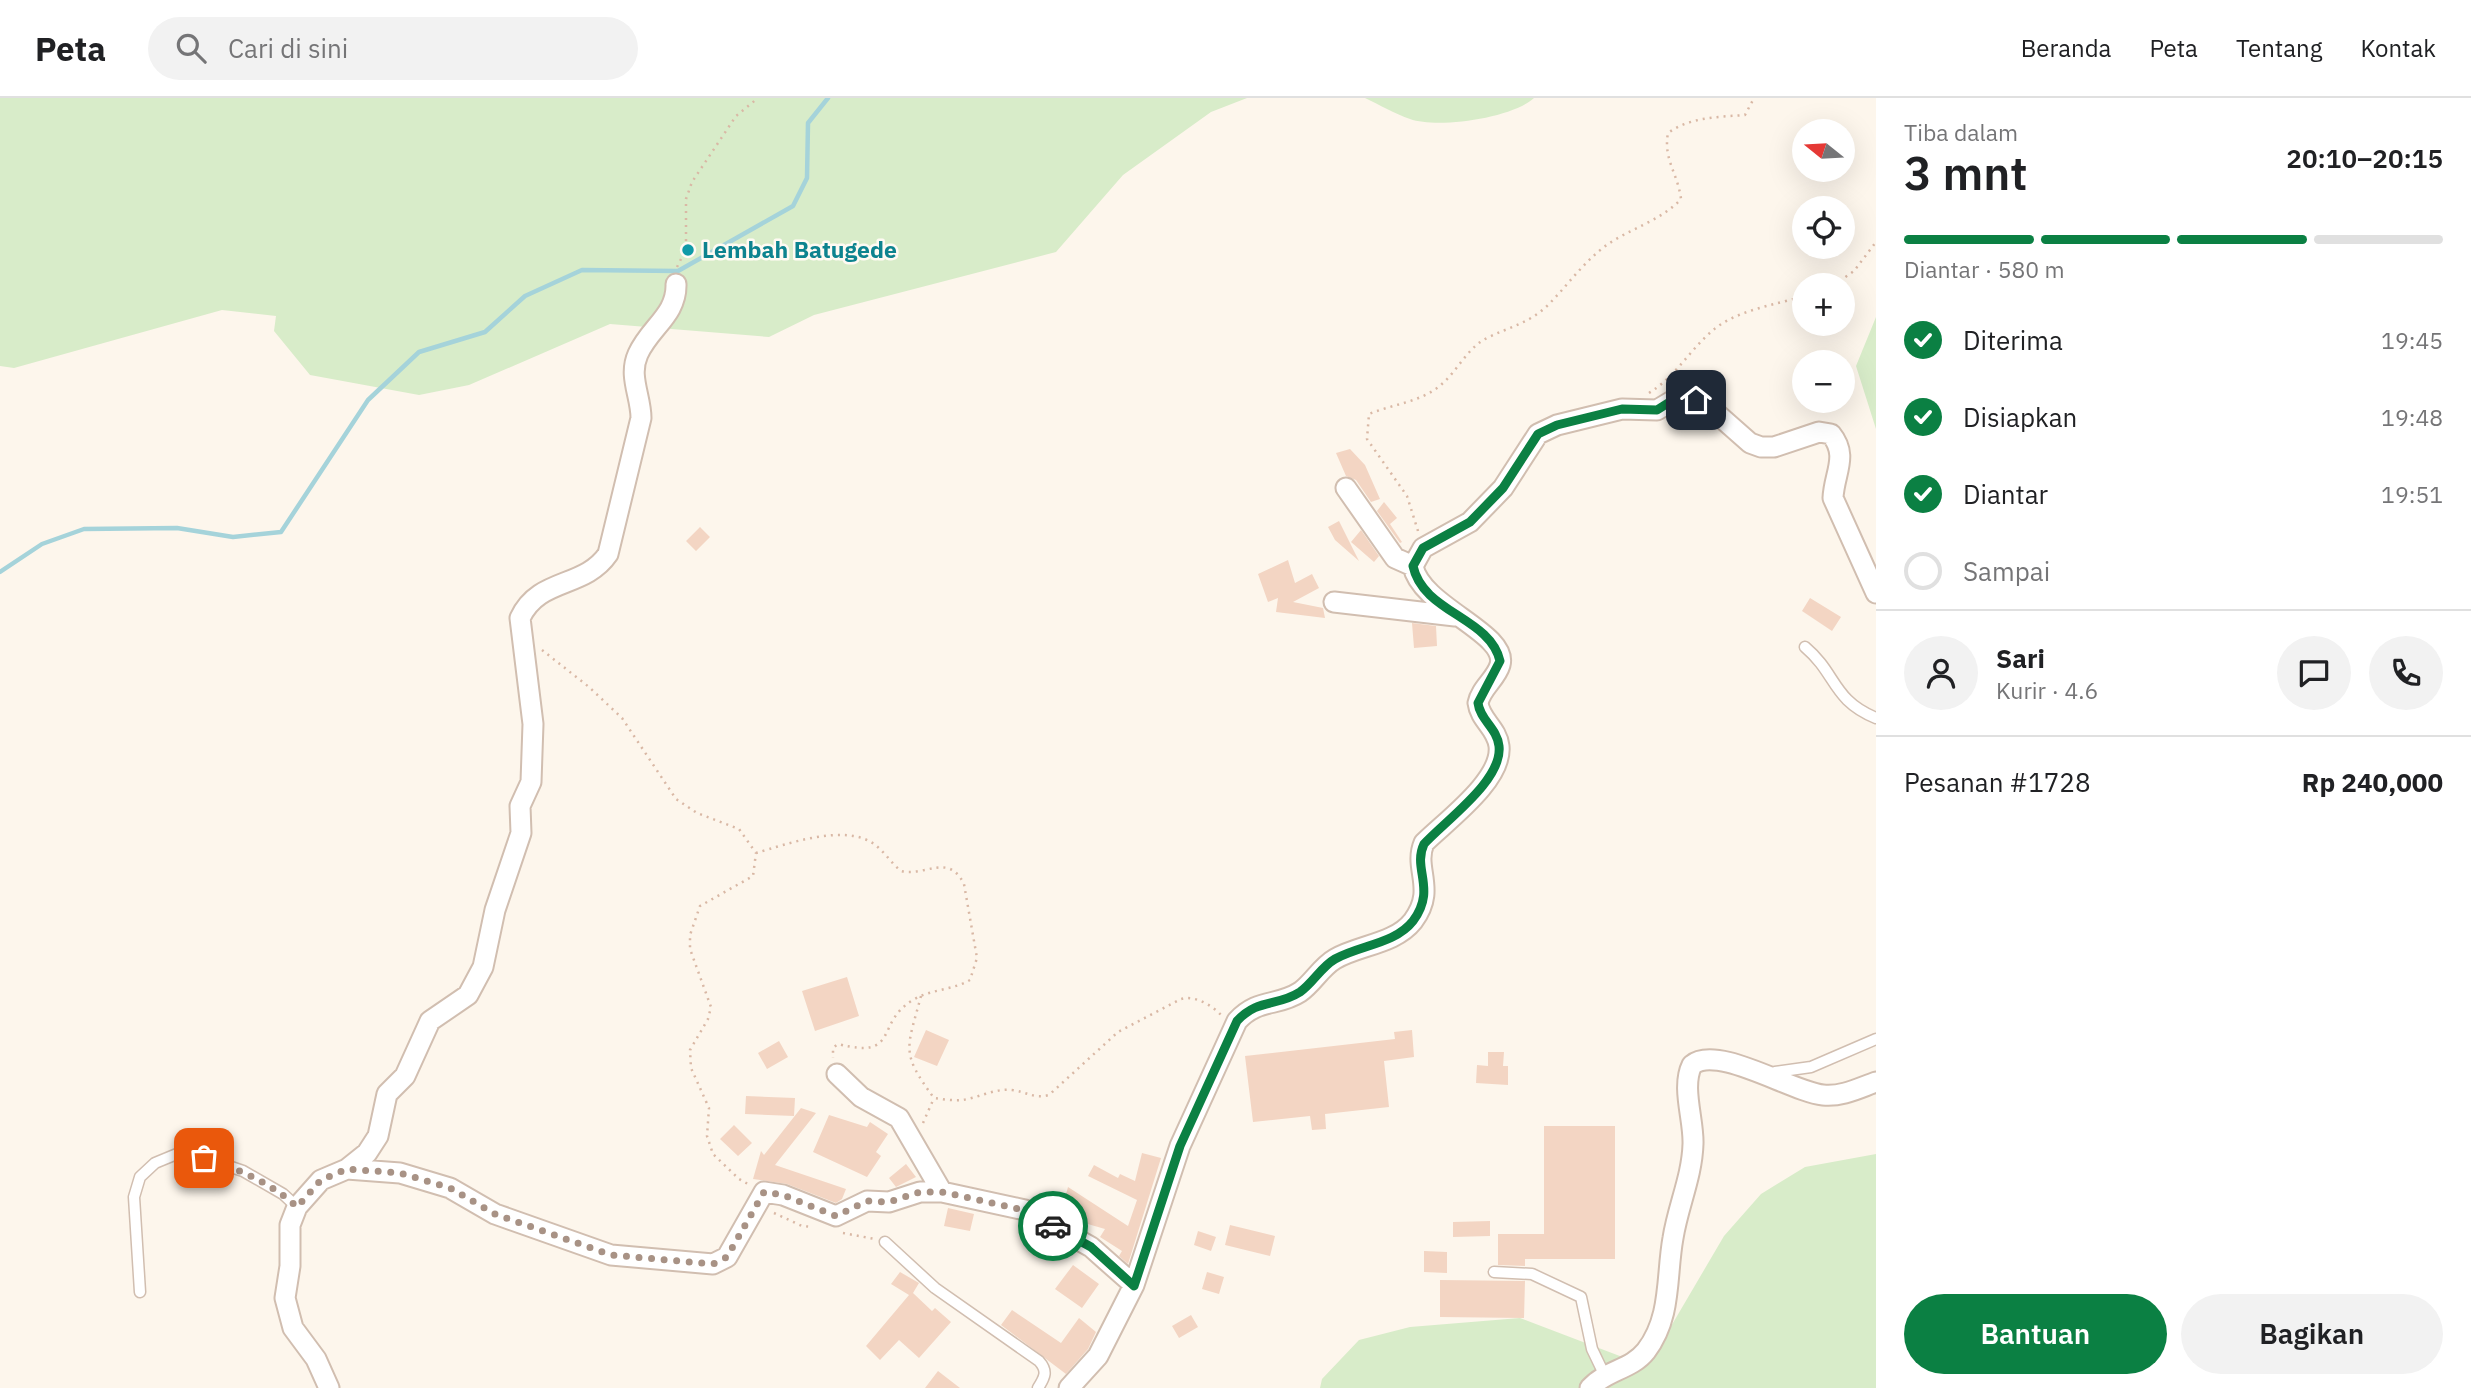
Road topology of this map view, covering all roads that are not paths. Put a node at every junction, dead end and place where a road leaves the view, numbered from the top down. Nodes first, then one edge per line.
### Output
1 (677, 274) road end
2 (1346, 488) dead end
3 (1413, 566) junction
4 (1876, 593) edge
5 (1334, 602) dead end
6 (1455, 616) junction
7 (1805, 647) dead end
8 (1876, 718) edge
9 (1876, 1039) edge
10 (1750, 1068) junction
11 (837, 1074) road end
12 (1876, 1082) edge
13 (347, 1169) junction
14 (942, 1192) junction
15 (297, 1207) junction
16 (885, 1242) dead end
17 (1494, 1272) dead end
18 (1134, 1286) junction
19 (140, 1292) dead end
20 (1604, 1374) junction
21 (329, 1388) edge
22 (1038, 1388) edge
23 (1069, 1388) edge
24 (1590, 1388) edge

1 - 13 street
2 - 3 street
3 - 4 street
3 - 6 street
5 - 6 street
6 - 18 street
7 - 8 lane
9 - 10 lane
10 - 12 street
10 - 20 street
11 - 14 street
13 - 14 street
13 - 15 street
14 - 18 street
15 - 19 lane
15 - 21 street
16 - 22 lane
17 - 20 lane
18 - 23 street
20 - 24 street

